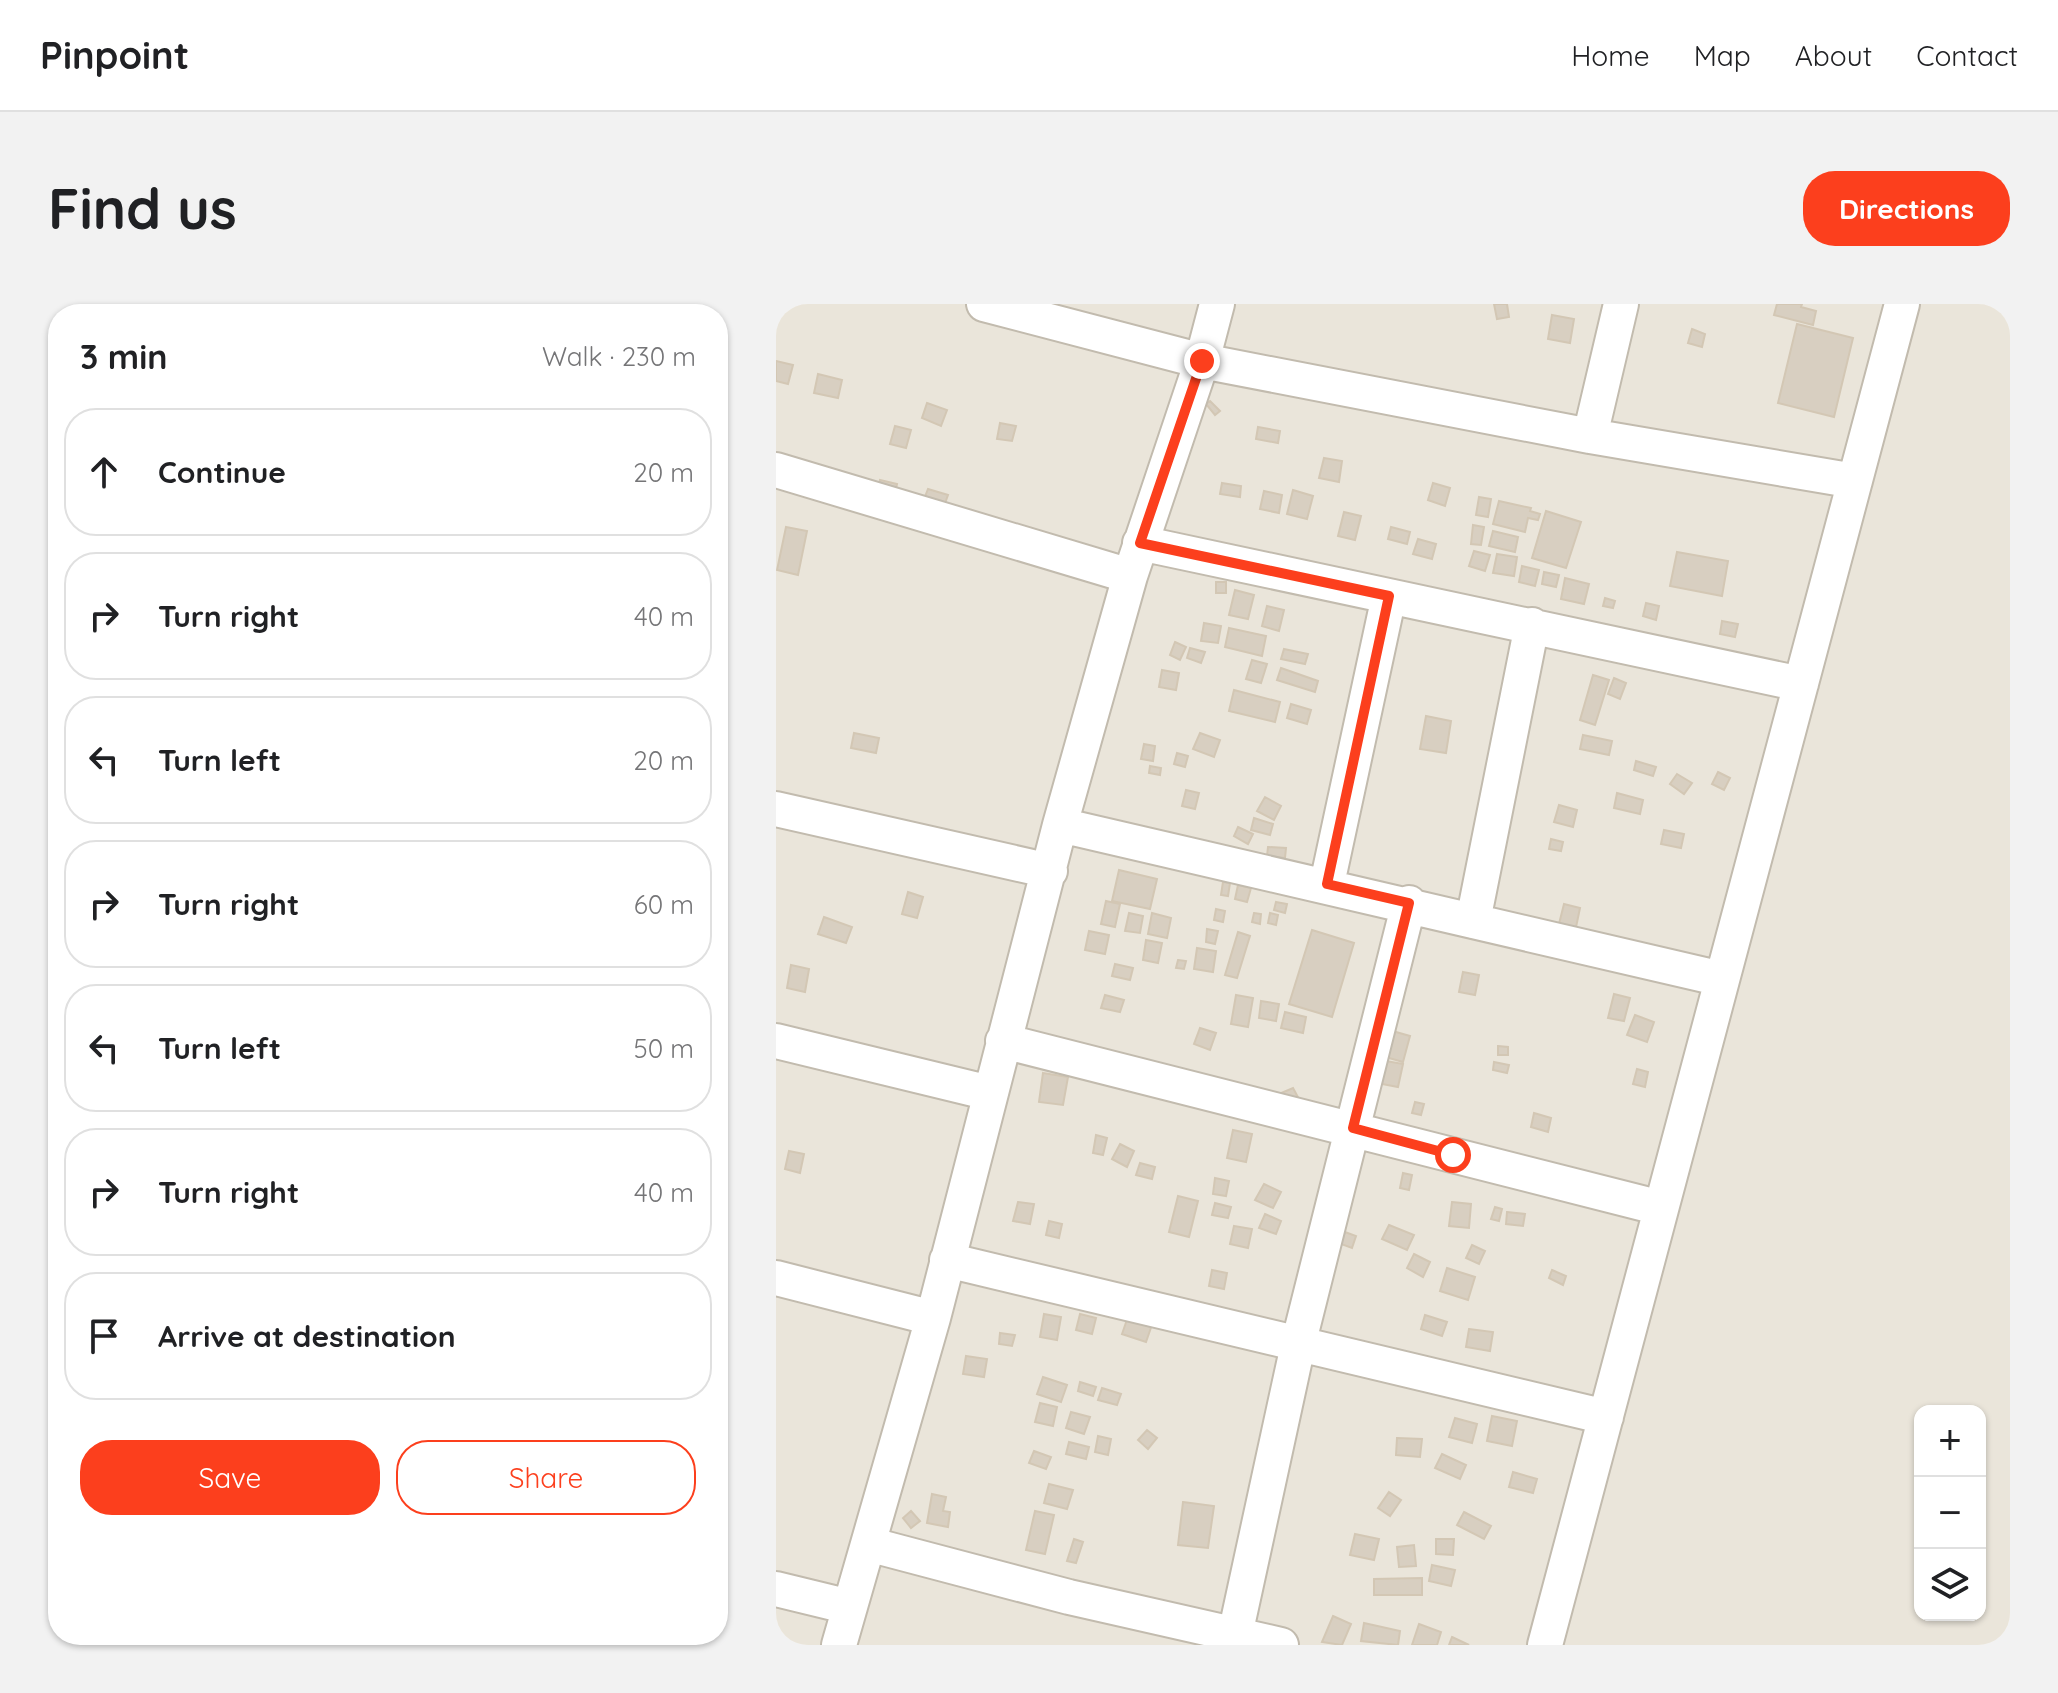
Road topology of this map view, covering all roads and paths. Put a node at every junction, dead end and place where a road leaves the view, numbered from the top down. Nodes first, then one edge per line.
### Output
1 (984, 304) edge
2 (1217, 304) edge
3 (1621, 304) edge
4 (1902, 304) edge
5 (1202, 361) junction
6 (1590, 436) junction
7 (776, 470) edge
8 (1855, 481) junction
9 (1140, 543) junction
10 (1130, 576) junction
11 (1389, 596) junction
12 (1532, 625) junction
13 (1801, 684) junction
14 (776, 809) edge
15 (1060, 825) junction
16 (1050, 871) junction
17 (1327, 884) junction
18 (1409, 903) junction
19 (1473, 921) junction
20 (1722, 979) junction
21 (776, 1041) edge
22 (1003, 1041) junction
23 (990, 1093) junction
24 (1353, 1128) junction
25 (1661, 1208) junction
26 (947, 1260) junction
27 (776, 1278) edge
28 (933, 1318) junction
29 (1298, 1345) junction
30 (1606, 1417) junction
31 (868, 1544) junction
32 (776, 1589) edge
33 (850, 1607) junction
34 (1235, 1635) junction
35 (839, 1645) edge
36 (1281, 1645) edge
37 (1545, 1645) edge

1 - 5 street
2 - 5 street
3 - 6 street
4 - 8 street
5 - 6 street
5 - 9 street
6 - 8 street
7 - 10 street
8 - 13 street
9 - 10 street
9 - 11 street
10 - 15 street
11 - 12 street
11 - 17 street
12 - 13 street
12 - 19 street
13 - 20 street
14 - 16 street
15 - 16 street
15 - 17 street
16 - 22 street
17 - 18 street
18 - 19 street
18 - 24 street
19 - 20 street
20 - 25 street
21 - 23 street
22 - 23 street
22 - 24 street
23 - 26 street
24 - 25 street
24 - 29 street
25 - 30 street
26 - 28 street
26 - 29 street
27 - 28 street
28 - 31 street
29 - 30 street
29 - 34 street
30 - 37 street
31 - 33 street
31 - 34 street
32 - 33 street
33 - 35 street
34 - 36 street

